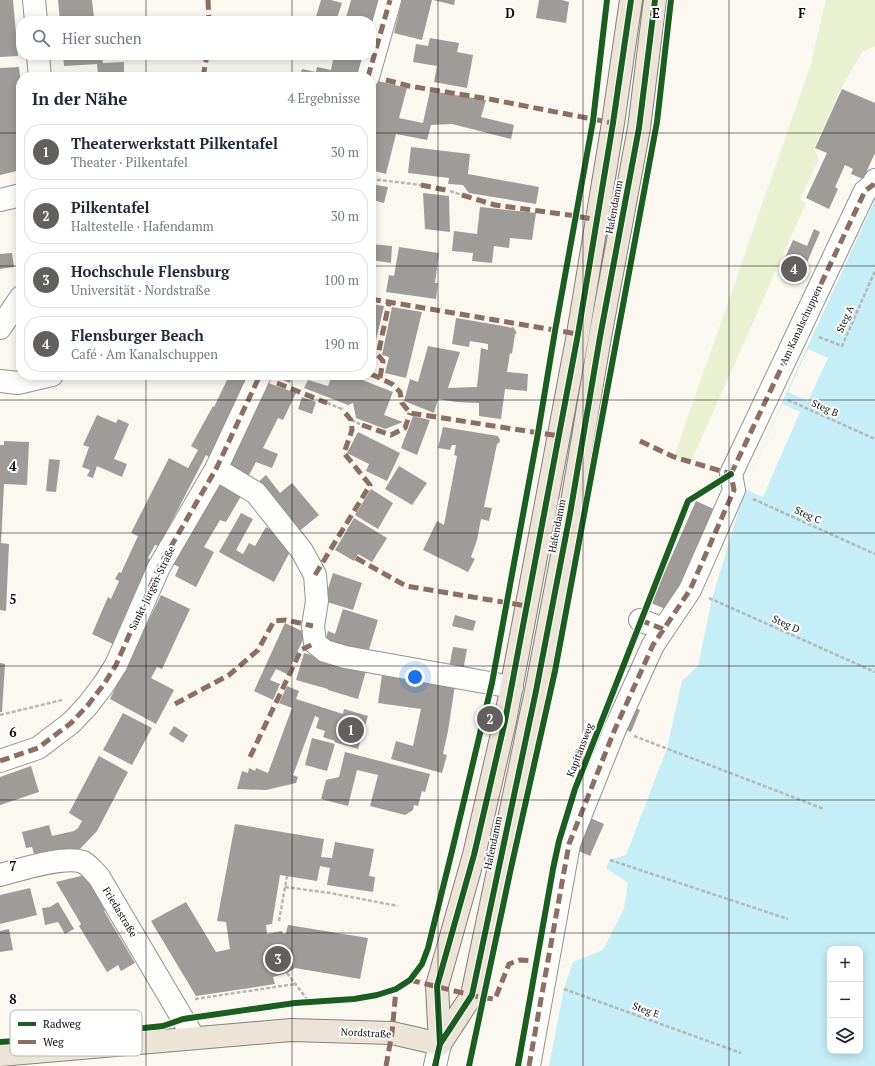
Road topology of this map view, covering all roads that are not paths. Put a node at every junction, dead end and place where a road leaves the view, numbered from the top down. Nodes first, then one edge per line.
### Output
1 (34, 0) edge
2 (390, 0) edge
3 (631, 0) edge
4 (656, 0) edge
5 (36, 16) edge
6 (376, 49) edge
7 (38, 60) edge
8 (373, 60) edge
9 (40, 72) edge
10 (369, 72) edge
11 (875, 180) edge
12 (16, 196) edge
13 (0, 200) edge
14 (16, 304) edge
15 (0, 328) edge
16 (31, 380) edge
17 (258, 380) edge
18 (0, 381) edge
19 (216, 469) junction
20 (640, 620) dead end
21 (663, 629) junction
22 (512, 686) junction
23 (0, 761) edge
24 (0, 875) edge
25 (194, 1038) junction
26 (142, 1043) edge
27 (440, 1044) junction
28 (10, 1054) edge
29 (0, 1055) edge
30 (435, 1066) edge
31 (529, 1066) edge

1 - 5 street
2 - 6 street
3 - 22 main road, Hafendamm
4 - 27 main road, Hafendamm
7 - 9 street
8 - 10 street
11 - 21 street, Am Kanalschuppen
12 - 13 street
14 - 15 street
16 - 18 street
17 - 19 street, Sankt-Jürgen-Straße
19 - 22 street
19 - 23 street, Sankt-Jürgen-Straße
20 - 21 street
21 - 31 street
22 - 27 main road, Hafendamm
24 - 25 street, Friedastraße
25 - 26 main road, Nordstraße
25 - 27 main road, Nordstraße
27 - 30 street, Hafendamm
28 - 29 main road, Nordstraße

